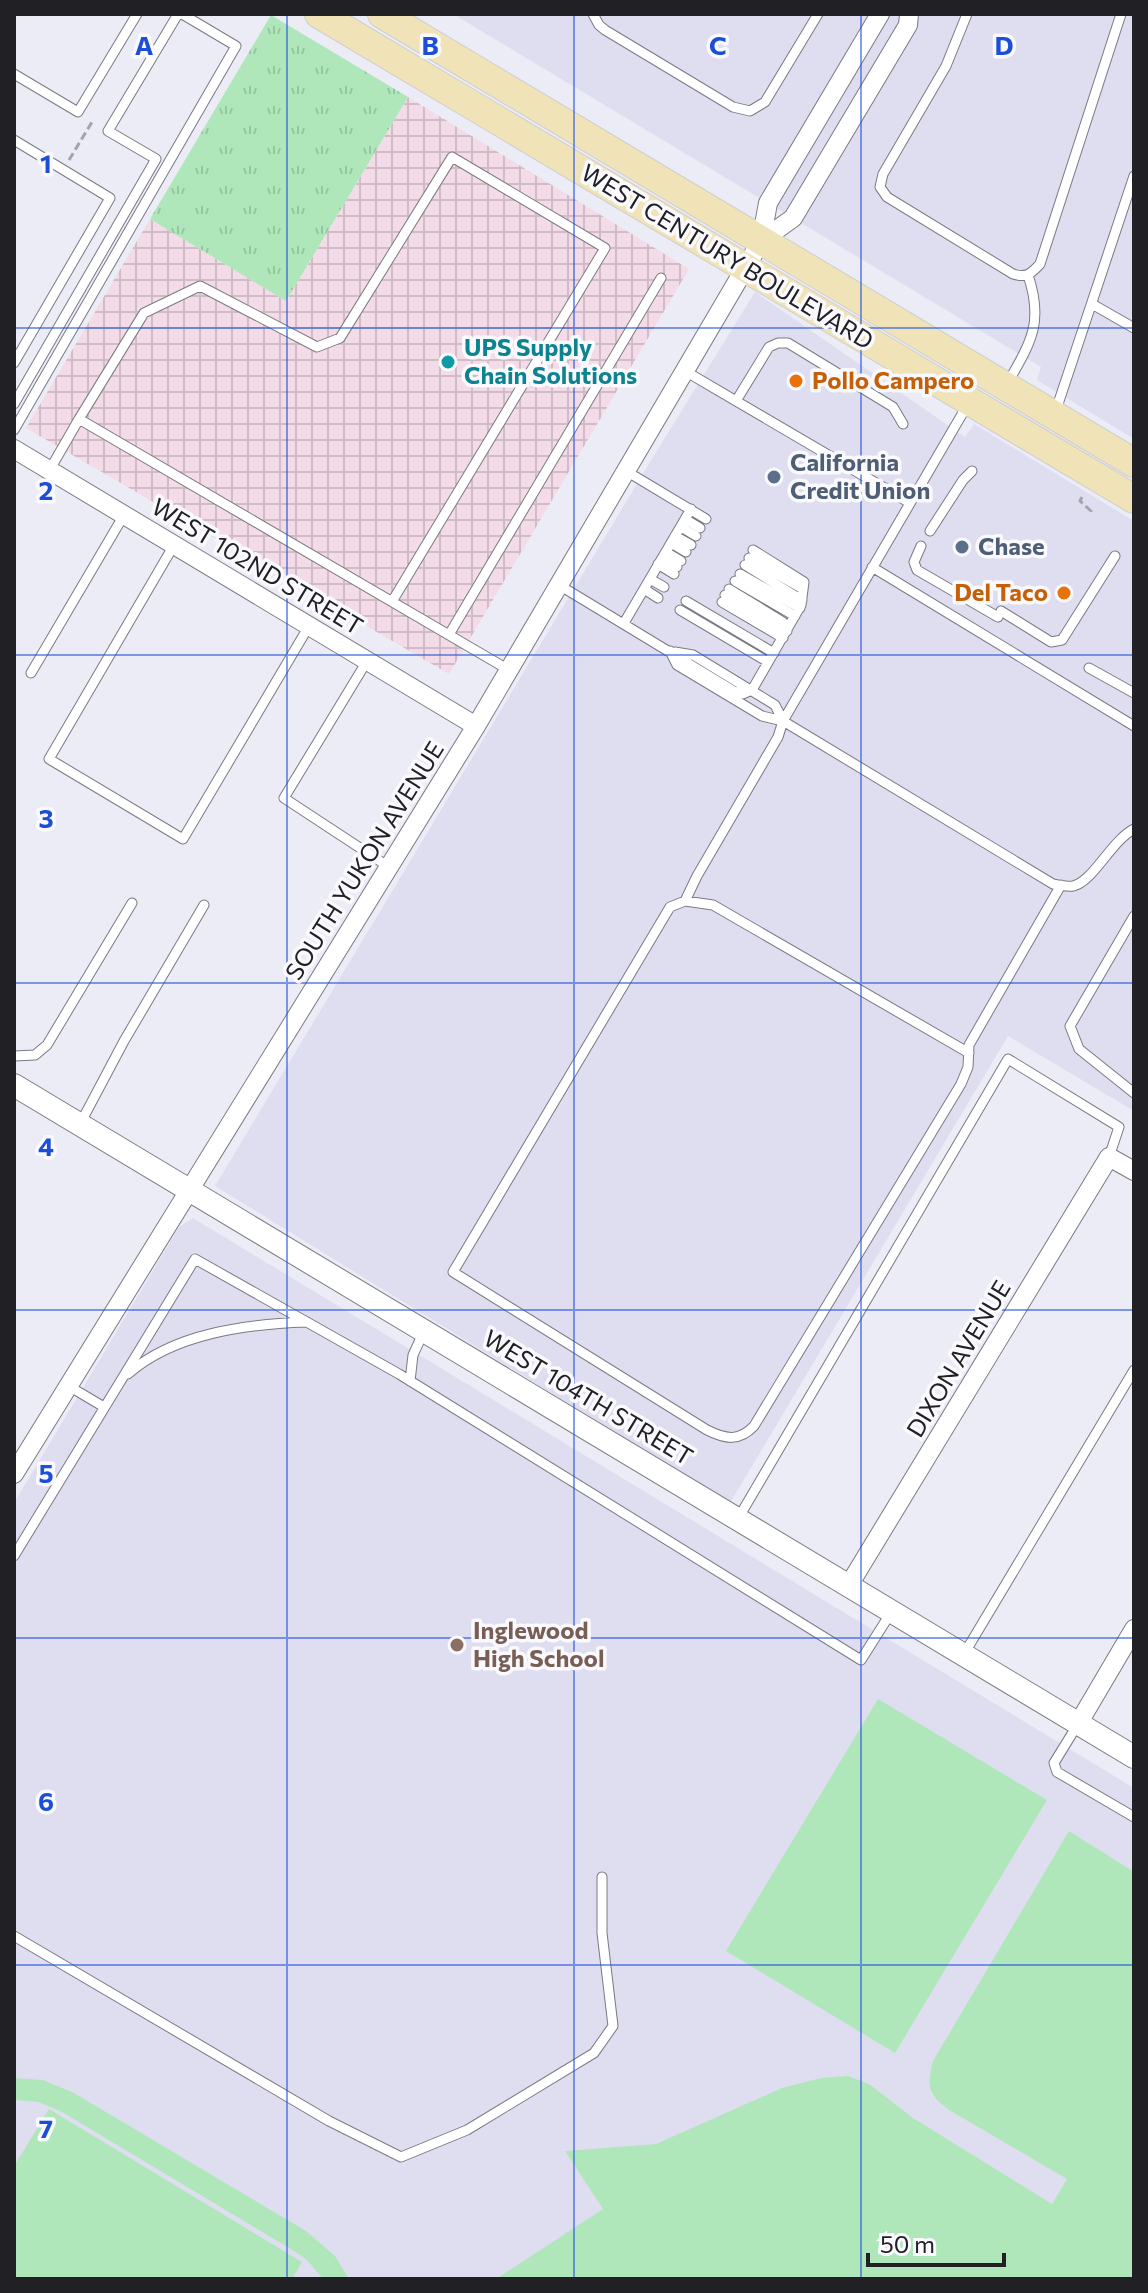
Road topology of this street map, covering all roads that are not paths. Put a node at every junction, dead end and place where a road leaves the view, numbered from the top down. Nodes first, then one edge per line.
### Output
1 (137, 14) edge
2 (180, 14) edge
3 (319, 14) edge
4 (382, 14) edge
5 (593, 14) edge
6 (818, 14) edge
7 (880, 14) edge
8 (909, 14) edge
9 (967, 14) edge
10 (1121, 14) edge
11 (14, 74) edge
12 (14, 140) edge
13 (1134, 176) edge
14 (761, 241) junction
15 (745, 267) junction
16 (1028, 275) junction
17 (661, 278) dead end
18 (1092, 304) junction
19 (1134, 328) edge
20 (14, 363) edge
21 (685, 371) junction
22 (1005, 387) junction
23 (736, 401) junction
24 (969, 401) junction
25 (14, 404) edge
26 (1054, 416) junction
27 (79, 419) junction
28 (903, 424) dead end
29 (14, 430) edge
30 (14, 449) edge
31 (1134, 463) edge
32 (49, 471) junction
33 (626, 471) junction
34 (972, 471) dead end
35 (1134, 499) edge
36 (910, 503) junction
37 (691, 509) junction
38 (124, 515) junction
39 (930, 531) dead end
40 (671, 543) junction
41 (174, 545) junction
42 (921, 546) dead end
43 (689, 548) junction
44 (1115, 556) dead end
45 (872, 567) junction
46 (737, 577) junction
47 (650, 579) junction
48 (559, 585) junction
49 (664, 587) dead end
50 (644, 589) junction
51 (658, 598) dead end
52 (393, 600) junction
53 (686, 601) dead end
54 (680, 610) dead end
55 (793, 620) junction
56 (624, 623) junction
57 (309, 626) junction
58 (450, 633) junction
59 (670, 651) junction
60 (771, 658) junction
61 (367, 661) junction
62 (1089, 668) dead end
63 (509, 670) junction
64 (31, 673) dead end
65 (752, 690) junction
66 (1134, 693) edge
67 (783, 721) junction
68 (476, 726) junction
69 (1134, 726) edge
70 (1134, 829) edge
71 (389, 867) junction
72 (1061, 885) junction
73 (685, 901) junction
74 (132, 903) dead end
75 (204, 905) dead end
76 (1134, 916) edge
77 (969, 1053) junction
78 (14, 1056) edge
79 (14, 1085) edge
80 (1134, 1093) edge
81 (80, 1124) junction
82 (1109, 1157) junction
83 (1134, 1171) edge
84 (188, 1189) junction
85 (308, 1322) junction
86 (424, 1331) junction
87 (1134, 1370) edge
88 (123, 1379) junction
89 (410, 1381) junction
90 (67, 1385) junction
91 (104, 1407) junction
92 (21, 1446) edge
93 (14, 1474) edge
94 (738, 1519) junction
95 (14, 1556) edge
96 (849, 1585) junction
97 (892, 1611) junction
98 (1134, 1629) edge
99 (964, 1654) junction
100 (1078, 1724) junction
101 (1134, 1757) edge
102 (1134, 1817) edge
103 (602, 1877) dead end
104 (14, 1936) edge

1 - 11 lane
2 - 25 lane
2 - 29 lane
3 - 15 main road, WEST CENTURY BOULEVARD
4 - 14 main road, WEST CENTURY BOULEVARD
5 - 6 lane
7 - 14 street
8 - 14 street
9 - 16 lane
10 - 16 lane
12 - 20 lane
13 - 18 lane
14 - 15 street, SOUTH YUKON AVENUE
14 - 22 main road, WEST CENTURY BOULEVARD
15 - 21 street, SOUTH YUKON AVENUE
15 - 24 main road, WEST CENTURY BOULEVARD
16 - 22 lane
17 - 58 lane
18 - 19 lane
18 - 26 lane
21 - 23 lane
21 - 33 street, SOUTH YUKON AVENUE
22 - 26 main road, WEST CENTURY BOULEVARD
23 - 28 lane
23 - 36 lane
24 - 35 main road, WEST CENTURY BOULEVARD
24 - 36 lane
26 - 31 main road, WEST CENTURY BOULEVARD
27 - 32 lane
27 - 52 lane
27 - 52 lane
30 - 32 street, WEST 102ND STREET
32 - 38 street, WEST 102ND STREET
33 - 37 lane
33 - 48 street, SOUTH YUKON AVENUE
34 - 39 lane
36 - 45 lane
37 - 40 lane
37 - 43 lane
38 - 41 street, WEST 102ND STREET
38 - 64 lane
40 - 43 lane
40 - 43 lane
40 - 43 lane
40 - 43 lane
40 - 47 lane
41 - 57 street, WEST 102ND STREET
41 - 57 lane
42 - 44 lane
45 - 67 lane
45 - 69 lane
46 - 55 lane
46 - 55 lane
46 - 55 lane
47 - 49 lane
47 - 50 lane
48 - 56 lane
48 - 63 street, SOUTH YUKON AVENUE
50 - 51 lane
50 - 56 lane
52 - 58 lane
53 - 60 lane
54 - 60 lane
55 - 60 lane
56 - 59 lane
57 - 61 street, WEST 102ND STREET
58 - 63 lane
59 - 65 lane
59 - 67 lane
60 - 65 lane
61 - 68 street, WEST 102ND STREET
61 - 71 lane
62 - 66 lane
63 - 68 street, SOUTH YUKON AVENUE
65 - 67 lane
67 - 72 lane
67 - 73 lane
68 - 71 street, SOUTH YUKON AVENUE
70 - 72 lane
71 - 84 street, SOUTH YUKON AVENUE
72 - 77 lane
73 - 77 lane
73 - 77 lane
74 - 78 lane
75 - 81 lane
76 - 80 lane
79 - 81 street, WEST 104TH STREET
81 - 84 street, WEST 104TH STREET
82 - 83 street
82 - 94 lane
82 - 96 street, DIXON AVENUE
84 - 86 street, WEST 104TH STREET
84 - 90 street, SOUTH YUKON AVENUE
85 - 88 lane
85 - 88 lane
85 - 89 lane
86 - 89 lane
86 - 94 street, WEST 104TH STREET
87 - 99 lane
88 - 91 lane
89 - 97 lane
90 - 91 lane
90 - 92 street, SOUTH YUKON AVENUE
91 - 95 lane
92 - 93 street, SOUTH YUKON AVENUE
94 - 96 street, WEST 104TH STREET
96 - 97 street, WEST 104TH STREET
97 - 99 street, WEST 104TH STREET
98 - 100 street
99 - 100 street, WEST 104TH STREET
100 - 101 street, WEST 104TH STREET
100 - 102 lane
103 - 104 lane

